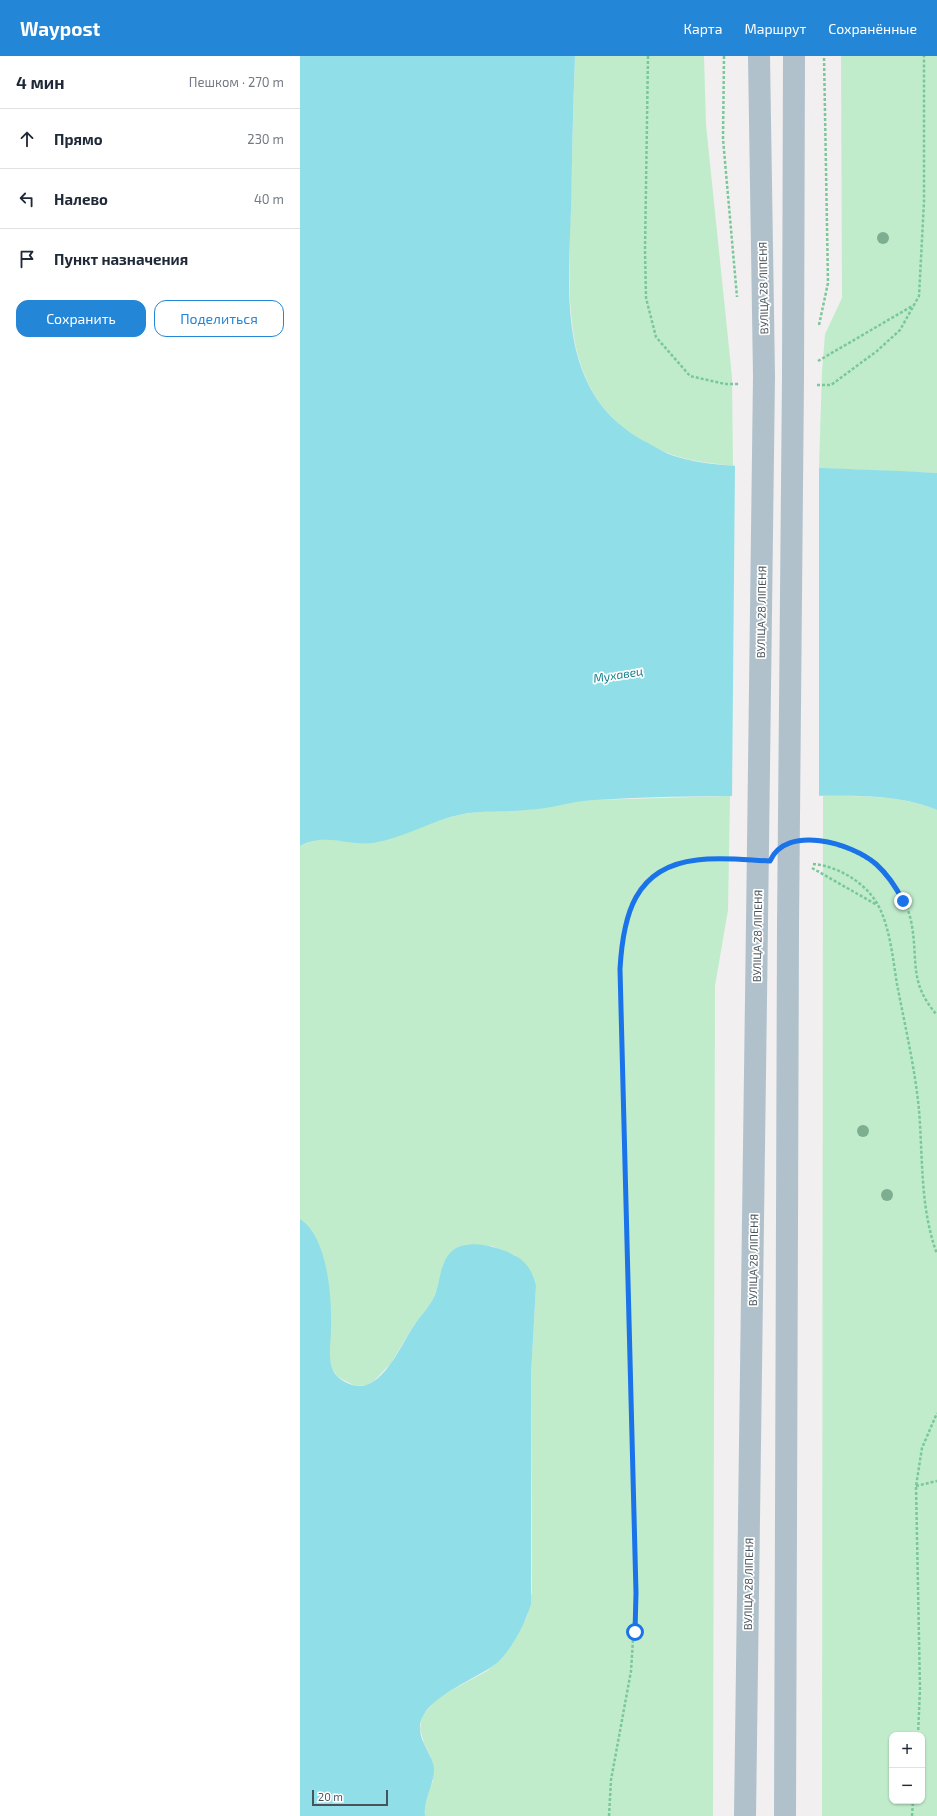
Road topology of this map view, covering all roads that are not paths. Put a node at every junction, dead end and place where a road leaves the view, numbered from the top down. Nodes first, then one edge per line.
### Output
1 (760, 56) edge
2 (794, 56) edge
3 (745, 1816) edge
4 (784, 1816) edge

1 - 3 main road, ВУЛІЦА 28 ЛІПЕНЯ, bridge
2 - 4 main road, bridge

